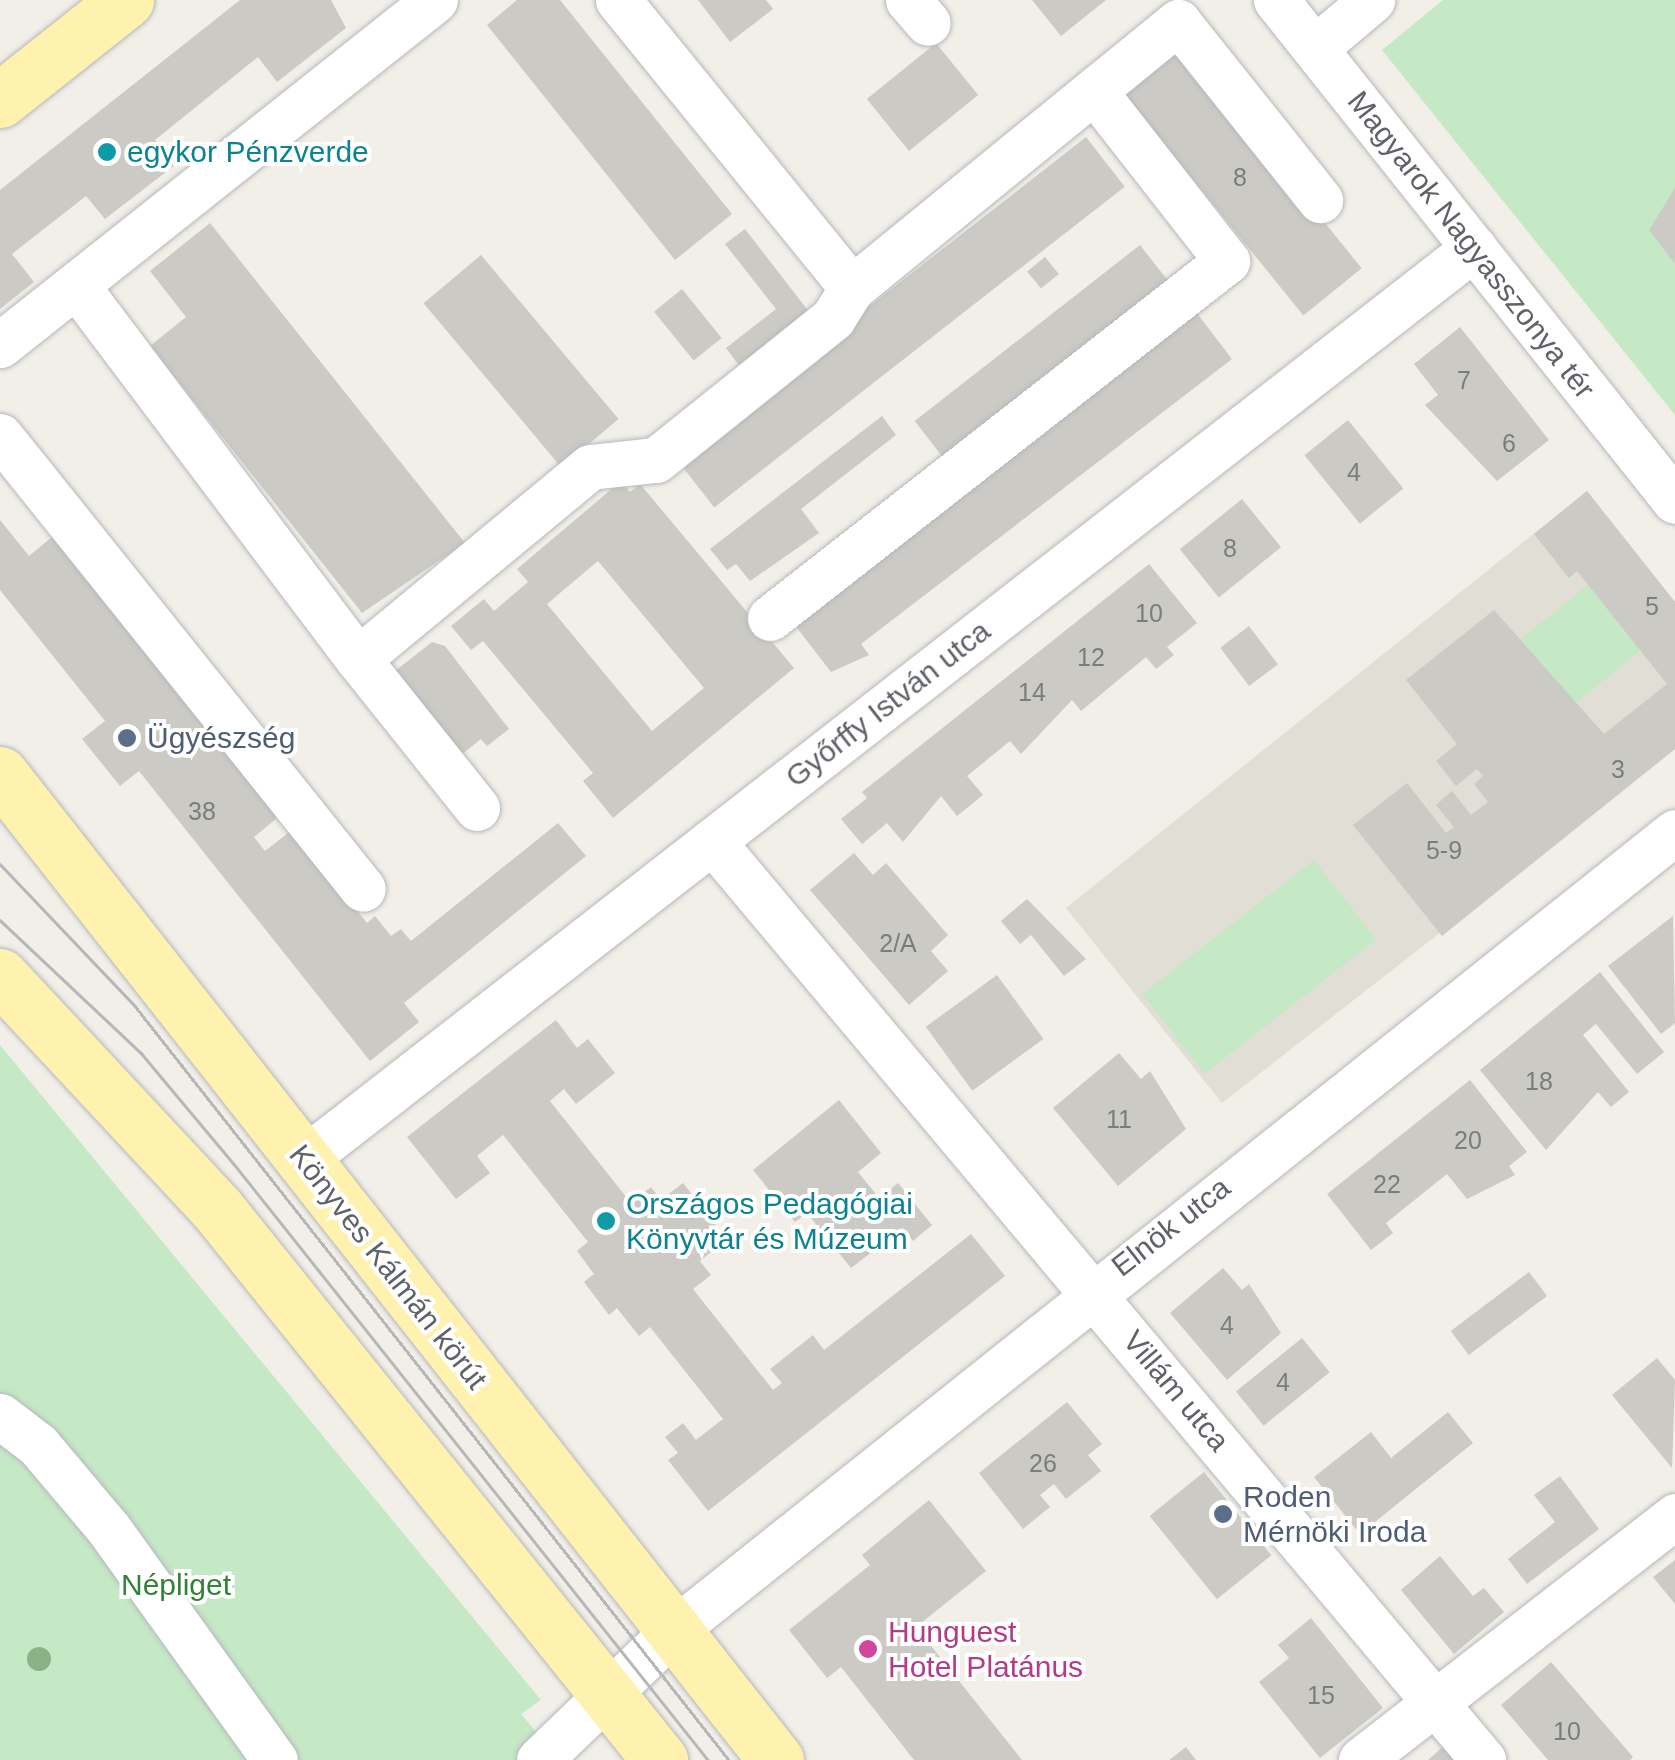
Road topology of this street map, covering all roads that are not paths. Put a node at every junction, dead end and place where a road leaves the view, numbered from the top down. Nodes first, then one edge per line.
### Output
1 (126, 0) edge
2 (436, 0) edge
3 (618, 0) edge
4 (1276, 0) edge
5 (1372, 0) edge
6 (70, 23) edge
7 (1314, 48) junction
8 (1094, 91) junction
9 (0, 100) edge
10 (1320, 200) dead end
11 (1474, 248) junction
12 (76, 285) junction
13 (852, 288) junction
14 (0, 346) edge
15 (0, 436) edge
16 (1675, 502) edge
17 (770, 618) dead end
18 (358, 659) junction
19 (0, 774) edge
20 (477, 808) dead end
21 (1675, 832) edge
22 (712, 841) junction
23 (363, 890) dead end
24 (0, 976) edge
25 (304, 1159) junction
26 (1092, 1289) junction
27 (0, 1416) edge
28 (1675, 1516) edge
29 (674, 1630) junction
30 (604, 1693) junction
31 (1438, 1705) junction
32 (275, 1760) edge
33 (539, 1760) edge
34 (660, 1760) edge
35 (776, 1760) edge
36 (1361, 1760) edge
37 (1483, 1760) edge

1 - 6 main road
2 - 12 street
3 - 13 street
4 - 7 street, Magyarok Nagyasszonya tér
5 - 7 street
6 - 9 main road
7 - 11 street, Magyarok Nagyasszonya tér
8 - 10 street
8 - 13 street
8 - 17 street
11 - 16 street, Magyarok Nagyasszonya tér
11 - 22 street, Győrffy István utca
12 - 14 street
12 - 18 street
13 - 18 street
15 - 23 street
18 - 20 street
19 - 25 main road, Könyves Kálmán körút
21 - 26 street, Elnök utca
22 - 25 street, Győrffy István utca
22 - 26 street, Villám utca
24 - 30 main road
25 - 29 main road, Könyves Kálmán körút
26 - 29 street, Elnök utca
26 - 31 street, Villám utca
27 - 32 street
28 - 31 street
29 - 30 street, Elnök utca
29 - 35 main road, Könyves Kálmán körút
30 - 33 street, Elnök utca
30 - 34 main road
31 - 36 street
31 - 37 street, Villám utca

